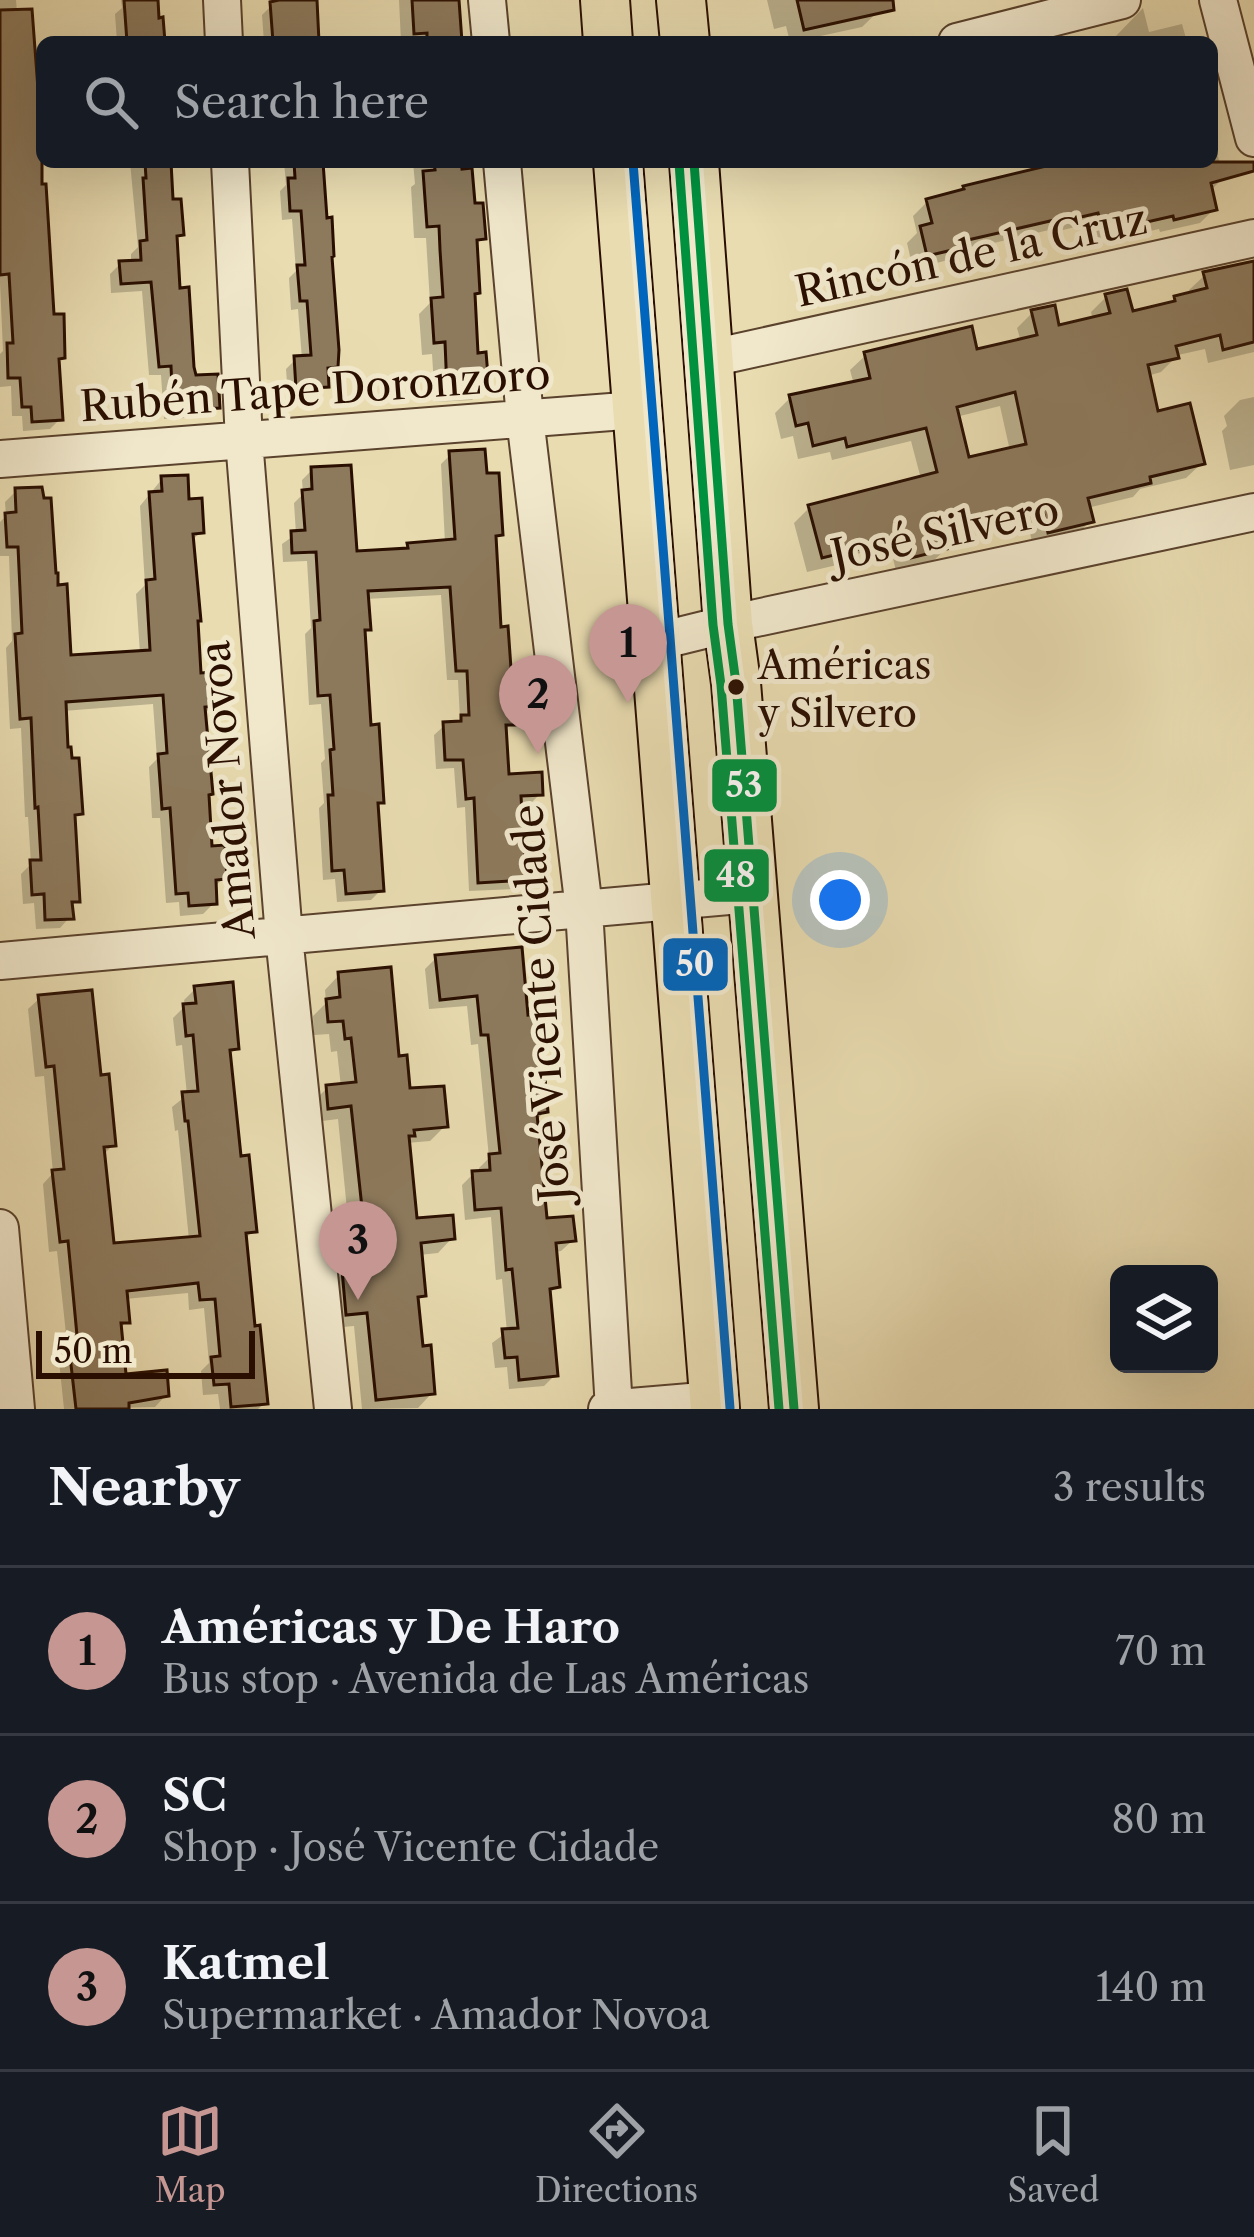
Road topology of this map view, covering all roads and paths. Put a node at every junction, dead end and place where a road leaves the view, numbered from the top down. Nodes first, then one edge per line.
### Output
1 (222, 0) edge
2 (487, 0) edge
3 (605, 0) edge
4 (681, 0) edge
5 (1122, 0) edge
6 (1218, 0) edge
7 (224, 36) edge
8 (490, 36) edge
9 (608, 36) edge
10 (684, 36) edge
11 (981, 36) edge
12 (1254, 138) edge
13 (230, 168) edge
14 (503, 168) edge
15 (618, 168) edge
16 (694, 168) edge
17 (1254, 238) edge
18 (707, 359) junction
19 (637, 410) junction
20 (525, 418) junction
21 (244, 440) junction
22 (0, 459) edge
23 (1254, 512) edge
24 (728, 624) junction
25 (655, 642) junction
26 (751, 894) junction
27 (675, 901) junction
28 (584, 909) junction
29 (284, 936) junction
30 (0, 961) edge
31 (0, 1228) edge
32 (714, 1405) edge
33 (16, 1409) edge
34 (333, 1409) edge
35 (612, 1409) edge
36 (794, 1409) edge

1 - 7 street
2 - 8 street
3 - 9 main road
4 - 10 main road
5 - 11 street
6 - 12 street
13 - 21 street, Amador Novoa
14 - 20 street, José Vicente Cidade
15 - 19 main road
16 - 18 main road
17 - 18 street, Rincón de la Cruz
18 - 24 main road
19 - 20 street, Rubén Tape Doronzoro
19 - 25 main road
20 - 21 street, Rubén Tape Doronzoro
20 - 28 street, José Vicente Cidade
21 - 22 street, Rubén Tape Doronzoro
21 - 29 street, Amador Novoa
23 - 24 street, José Silvero
24 - 25 street, José Silvero
24 - 26 main road
25 - 27 main road
26 - 27 street
26 - 36 main road
27 - 28 street
27 - 32 main road
28 - 29 street
28 - 35 street, José Vicente Cidade
29 - 30 street
29 - 34 street, Amador Novoa
31 - 33 street
32 - 35 street

